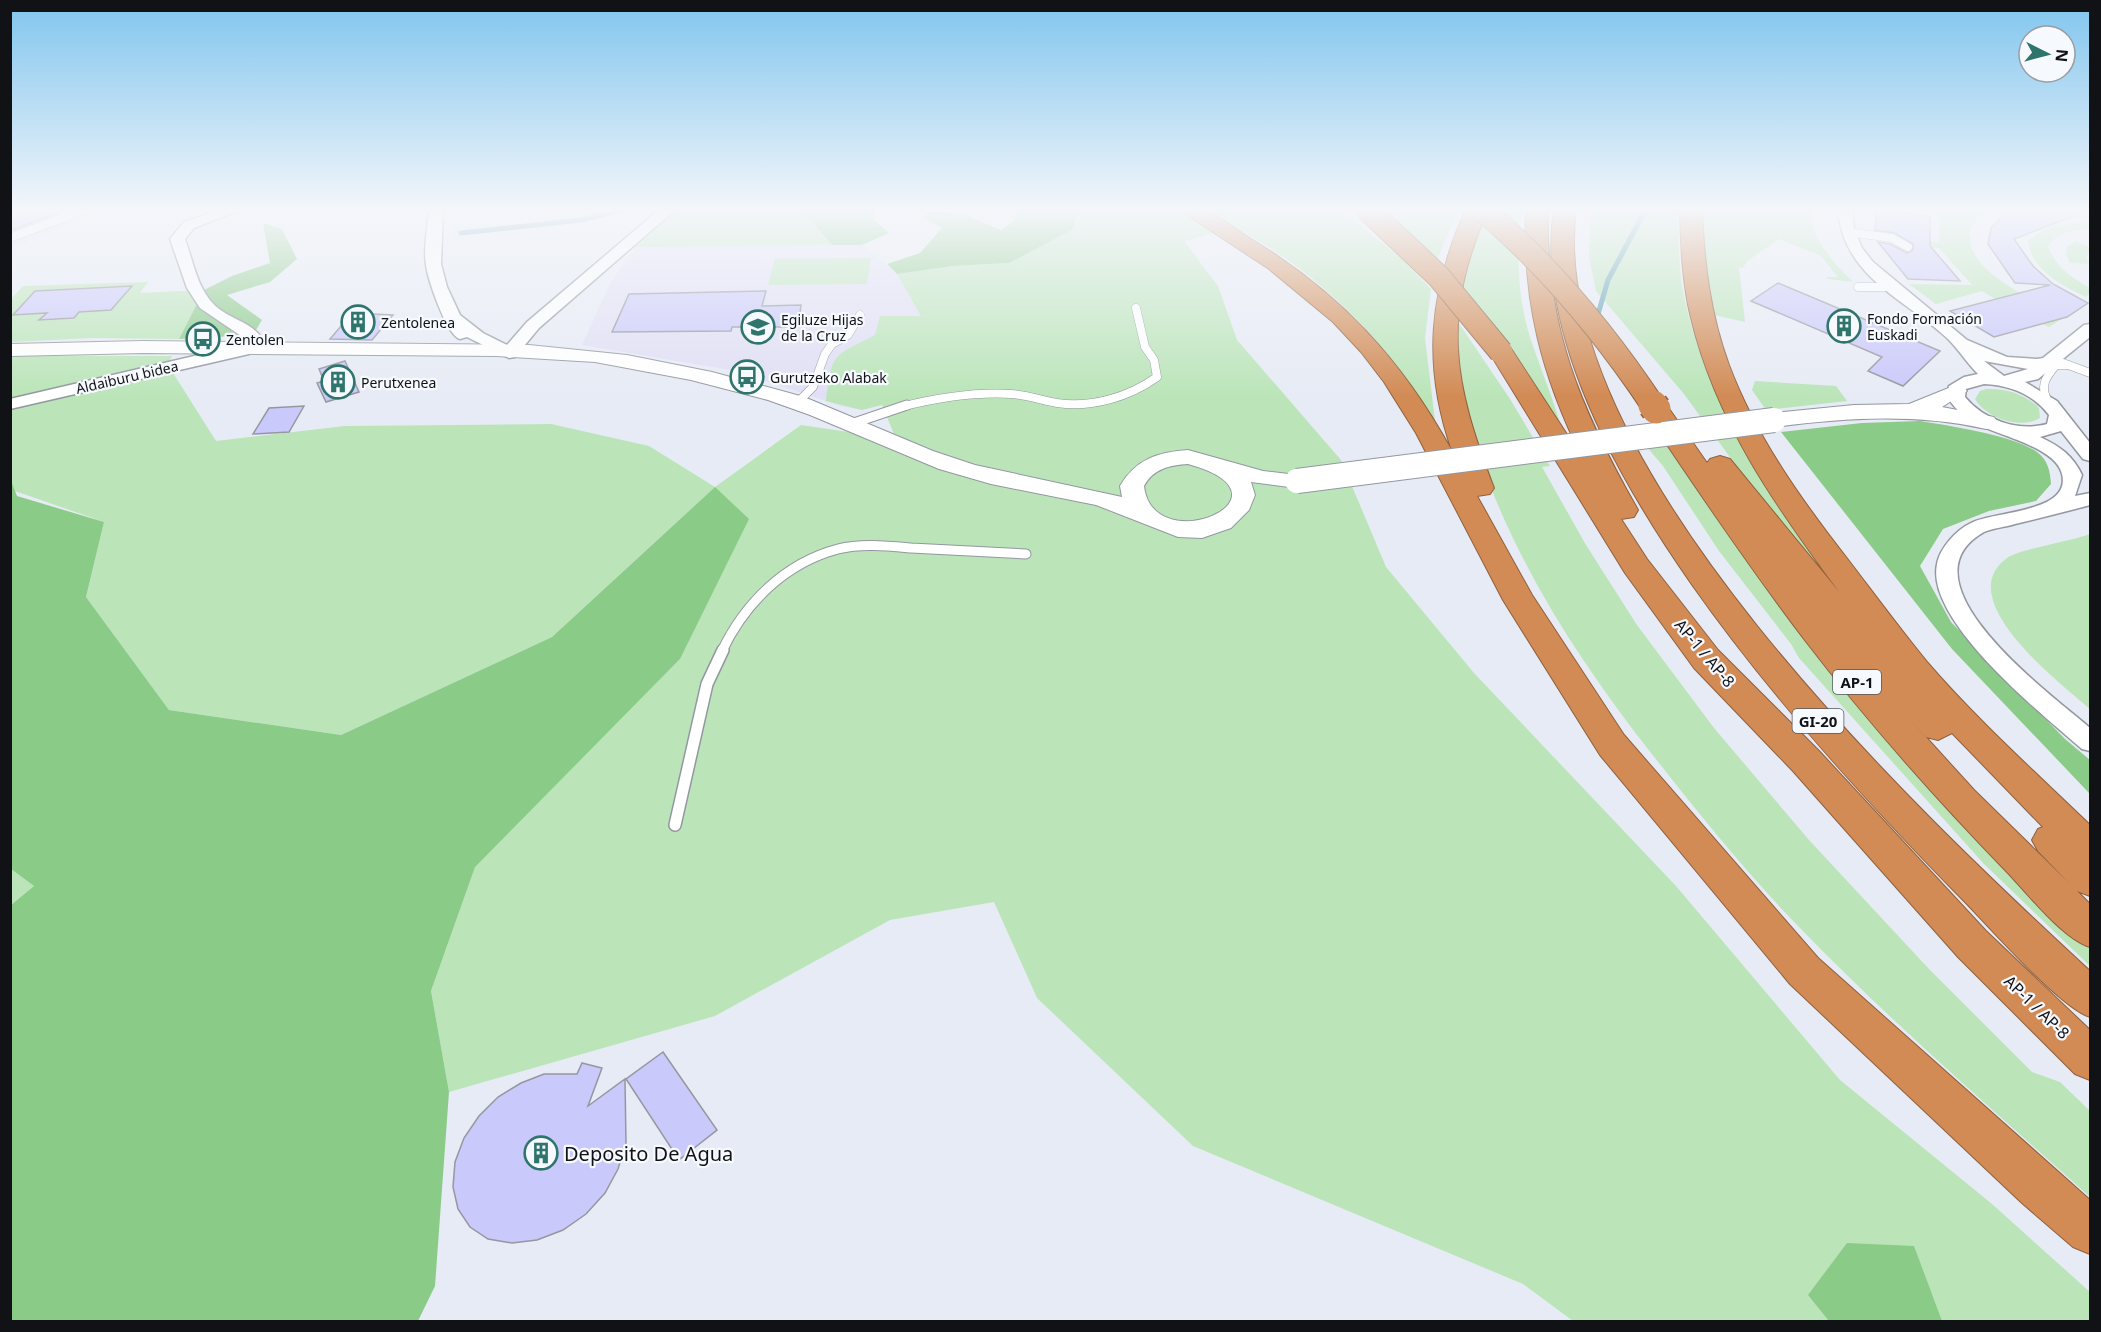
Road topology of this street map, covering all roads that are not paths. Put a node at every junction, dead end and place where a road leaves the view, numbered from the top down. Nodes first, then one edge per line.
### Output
1 (189, 271) edge
2 (435, 271) edge
3 (596, 271) edge
4 (1286, 271) edge
5 (1433, 271) edge
6 (1455, 271) edge
7 (1535, 271) edge
8 (1550, 271) edge
9 (1563, 271) edge
10 (1693, 271) edge
11 (1875, 271) edge
12 (1858, 287) dead end
13 (1890, 287) junction
14 (1136, 308) dead end
15 (860, 315) dead end
16 (456, 319) junction
17 (2091, 329) edge
18 (1954, 336) junction
19 (10, 350) edge
20 (243, 350) junction
21 (480, 352) junction
22 (509, 353) junction
23 (2057, 361) junction
24 (2091, 373) edge
25 (1999, 381) junction
26 (1956, 391) junction
27 (798, 402) junction
28 (10, 404) edge
29 (1666, 409) junction
30 (1911, 409) junction
31 (2054, 409) junction
32 (1986, 422) junction
33 (850, 424) junction
34 (2009, 430) junction
35 (2091, 455) edge
36 (1220, 465) junction
37 (1140, 473) junction
38 (1298, 481) junction
39 (1073, 491) junction
40 (2091, 499) edge
41 (1243, 505) junction
42 (2055, 507) junction
43 (1144, 513) junction
44 (1026, 554) dead end
45 (1519, 600) junction
46 (2091, 742) edge
47 (1806, 762) junction
48 (675, 825) dead end
49 (2091, 849) edge
50 (2091, 879) edge
51 (2091, 929) edge
52 (2091, 998) edge
53 (2091, 1059) edge
54 (2091, 1230) edge

1 - 20 street
2 - 16 street
3 - 22 street
4 - 45 highway
5 - 47 highway, AP-1 / AP-8, bridge
6 - 45 highway
7 - 47 highway, GI-20
8 - 29 highway, AP-1, bridge
9 - 52 highway, GI-20
10 - 49 highway
11 - 13 street
12 - 13 lane
13 - 18 street
14 - 33 lane
15 - 27 lane
16 - 21 street
16 - 22 street
17 - 23 street
18 - 23 street
18 - 25 street
19 - 20 street
20 - 21 street
20 - 28 street, Aldaiburu bidea
21 - 22 street
22 - 27 street
23 - 24 lane
23 - 25 street
23 - 31 lane
25 - 26 street
25 - 31 street
26 - 30 street
26 - 32 street
27 - 33 street
29 - 50 highway
29 - 51 highway, AP-1
30 - 32 street
30 - 38 street, bridge
31 - 34 street
31 - 35 street
32 - 34 street
33 - 39 street
34 - 42 street
36 - 37 street
36 - 38 street
36 - 41 street
37 - 39 street
37 - 43 street
38 - 41 street
39 - 43 street
40 - 42 street
41 - 43 street
42 - 46 street
44 - 48 lane
45 - 54 highway
47 - 53 highway, AP-1 / AP-8

